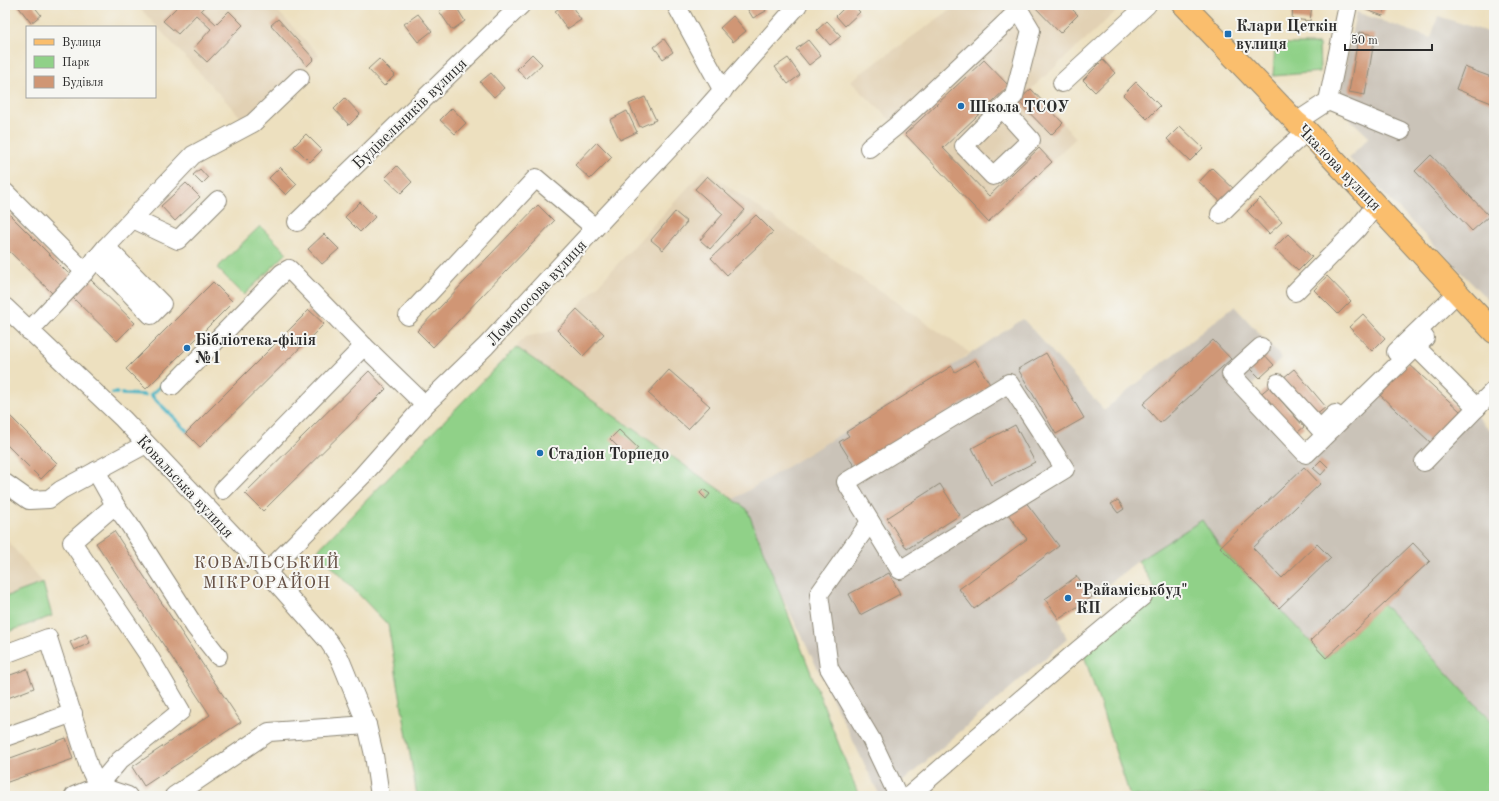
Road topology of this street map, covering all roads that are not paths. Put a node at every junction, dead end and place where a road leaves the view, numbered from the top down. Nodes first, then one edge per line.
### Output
1 (521, 5) edge
2 (676, 5) edge
3 (798, 5) edge
4 (1147, 5) edge
5 (1184, 5) edge
6 (1348, 5) edge
7 (1018, 7) edge
8 (300, 78) dead end
9 (1062, 83) dead end
10 (723, 91) junction
11 (1328, 101) junction
12 (1002, 108) dead end
13 (1302, 126) junction
14 (1401, 131) dead end
15 (869, 148) dead end
16 (5, 192) edge
17 (218, 200) dead end
18 (1376, 205) junction
19 (1220, 214) dead end
20 (133, 219) junction
21 (297, 222) dead end
22 (595, 228) junction
23 (95, 259) junction
24 (1295, 292) dead end
25 (1461, 296) junction
26 (5, 306) edge
27 (408, 316) dead end
28 (30, 331) junction
29 (1494, 332) edge
30 (364, 346) junction
31 (1261, 347) dead end
32 (1416, 347) junction
33 (1278, 383) dead end
34 (172, 386) dead end
35 (1493, 391) edge
36 (425, 405) junction
37 (1477, 408) junction
38 (146, 444) junction
39 (1424, 462) dead end
40 (96, 471) junction
41 (5, 483) edge
42 (223, 490) dead end
43 (115, 505) junction
44 (870, 522) junction
45 (267, 572) junction
46 (1143, 596) dead end
47 (5, 654) edge
48 (218, 656) dead end
49 (73, 713) junction
50 (367, 725) junction
51 (5, 737) edge
52 (98, 786) junction
53 (74, 796) edge
54 (128, 796) edge
55 (174, 796) edge
56 (380, 796) edge
57 (898, 796) edge
58 (909, 796) edge

1 - 21 street, Будівельників вулиця
2 - 10 street
3 - 10 street, Ломоносова вулиця
4 - 9 street
5 - 13 main road, Чкалова вулиця
6 - 11 street
7 - 12 street
7 - 15 street
8 - 20 street
10 - 22 street, Ломоносова вулиця
11 - 13 street
11 - 14 street
13 - 18 main road, Чкалова вулиця
13 - 19 street
16 - 23 street
17 - 20 street
18 - 24 street
18 - 25 main road, Чкалова вулиця
20 - 23 street
22 - 27 street
22 - 36 street, Ломоносова вулиця
23 - 28 street
25 - 29 main road, Чкалова вулиця
25 - 32 street
25 - 33 street
26 - 28 street, Ковальська вулиця
28 - 38 street, Ковальська вулиця
30 - 34 street
30 - 36 street
30 - 42 street
31 - 32 street
32 - 37 street
35 - 37 street
36 - 45 street, Ломоносова вулиця
37 - 39 street
38 - 40 street
38 - 45 street, Ковальська вулиця
40 - 41 street
40 - 43 street
43 - 48 street
43 - 52 street
44 - 44 street
44 - 57 street
45 - 50 street, Ковальська вулиця
46 - 58 street
47 - 49 street
49 - 51 street
49 - 52 street
50 - 55 street
50 - 56 street, Ковальська вулиця
52 - 53 street
52 - 54 street

